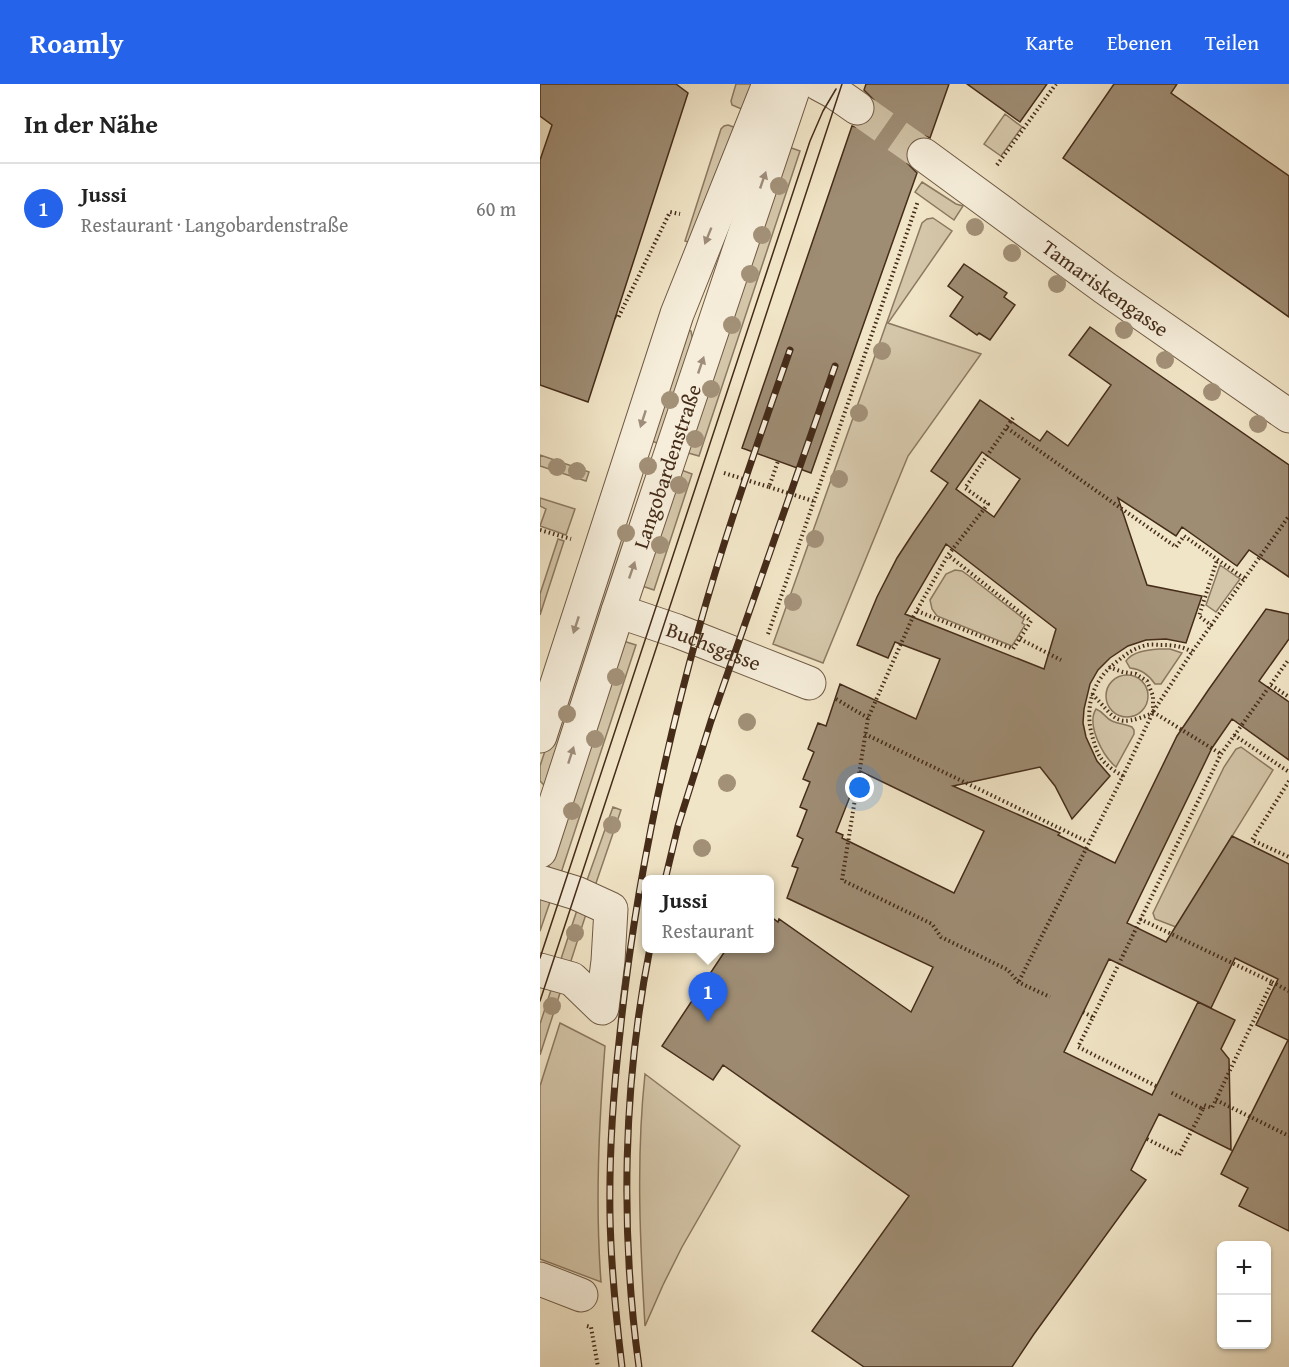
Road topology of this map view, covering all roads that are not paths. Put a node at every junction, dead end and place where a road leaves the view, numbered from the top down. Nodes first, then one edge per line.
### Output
1 (769, 84) edge
2 (795, 84) edge
3 (819, 84) edge
4 (857, 108) tunnel mouth
5 (924, 155) tunnel mouth
6 (678, 310) junction
7 (716, 320) junction
8 (1289, 416) edge
9 (618, 611) junction
10 (809, 683) road end
11 (540, 736) edge
12 (548, 802) edge
13 (540, 851) edge
14 (540, 882) edge
15 (540, 970) edge
16 (540, 1279) edge
17 (583, 1310) road end

1 -> 6 street, Langobardenstraße
7 -> 2 street, Langobardenstraße
3 - 4 street
5 - 8 street, Tamariskengasse
6 - 7 street
6 -> 11 street, Langobardenstraße
9 -> 7 street, Langobardenstraße
9 - 10 street, Buchsgasse
12 -> 9 street, Langobardenstraße
12 - 13 street, Langobardenstraße
14 - 15 street
16 - 17 street

